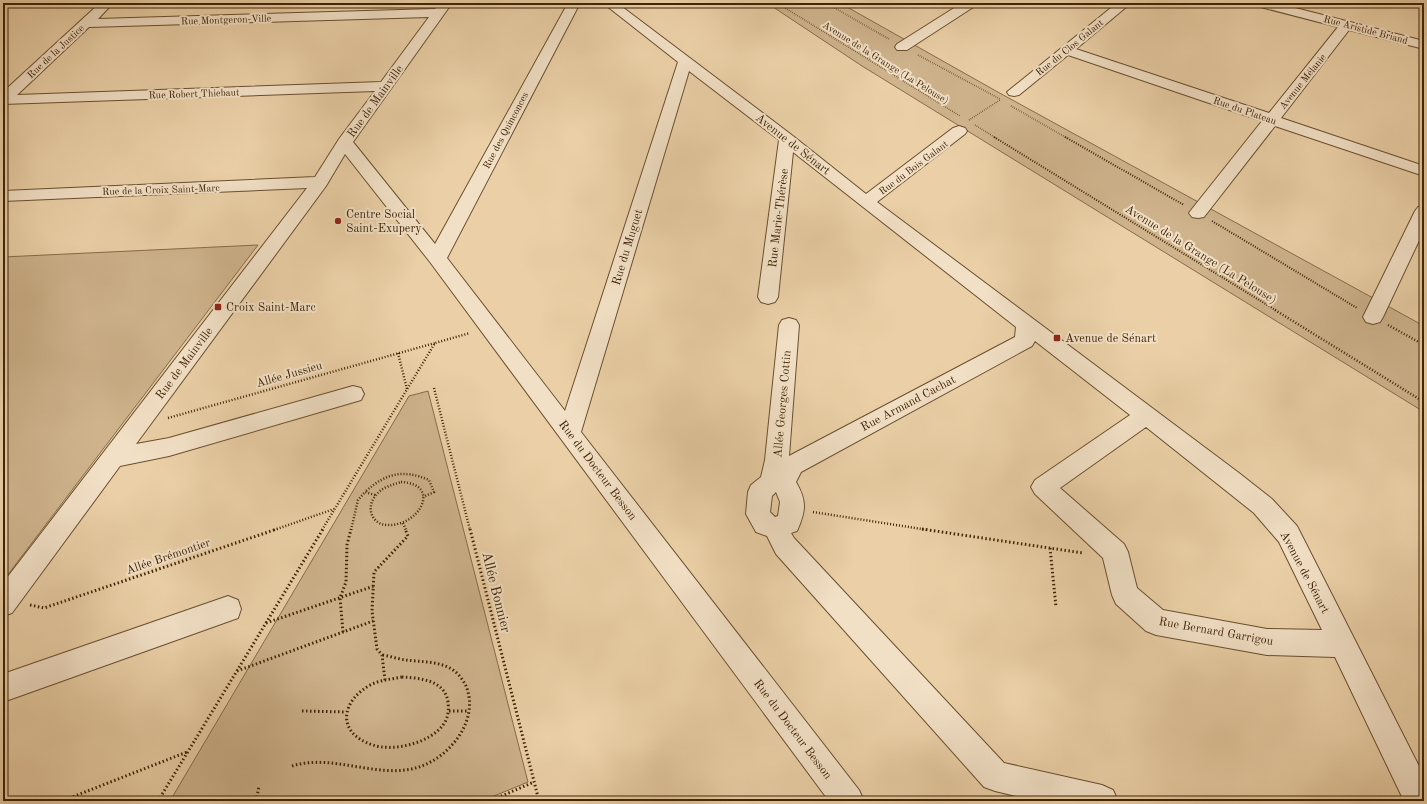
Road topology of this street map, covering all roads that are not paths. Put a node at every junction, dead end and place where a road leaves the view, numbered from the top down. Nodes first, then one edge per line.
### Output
1 (107, 3) edge
2 (574, 3) edge
3 (609, 3) edge
4 (971, 3) edge
5 (1125, 3) edge
6 (1261, 3) edge
7 (1277, 5) edge
8 (442, 8) edge
9 (84, 23) junction
10 (1347, 24) junction
11 (1424, 45) edge
12 (902, 46) road end
13 (1066, 50) junction
14 (685, 62) junction
15 (385, 86) junction
16 (1015, 91) road end
17 (3, 100) edge
18 (1271, 119) junction
19 (959, 127) road end
20 (788, 139) junction
21 (345, 142) junction
22 (1424, 171) edge
23 (320, 182) junction
24 (3, 196) edge
25 (866, 202) junction
26 (1424, 211) edge
27 (1198, 213) road end
28 (437, 258) junction
29 (768, 297) dead end
30 (1373, 317) road end
31 (1026, 323) junction
32 (789, 325) dead end
33 (353, 394) dead end
34 (1147, 415) junction
35 (570, 432) junction
36 (113, 458) junction
37 (777, 483) junction
38 (784, 518) junction
39 (5, 602) edge
40 (228, 609) dead end
41 (1343, 644) junction
42 (3, 688) edge
43 (848, 801) edge
44 (1102, 801) edge
45 (1420, 801) edge

1 - 9 street, Rue de la Justice
2 - 28 street, Rue des Quinconces
3 - 14 street, Avenue de Sénart
4 - 12 street
5 - 13 street, Rue du Clos Galant
6 - 7 street, Rue Aristide Briand
7 - 10 street, Rue Aristide Briand
8 - 9 street, Rue Montgeron-Ville
8 - 15 street, Rue de Mainville
9 - 17 street, Rue de la Justice
10 - 11 street, Rue Aristide Briand
10 - 18 street, Avenue Mélanie
13 - 16 street, Rue du Clos Galant
13 - 18 street, Rue du Plateau
14 - 20 street, Avenue de Sénart
14 - 35 street, Rue du Muguet
15 - 17 street, Rue Robert Thiebaut
15 - 21 street, Rue de Mainville
18 - 22 street, Rue du Plateau
18 - 27 street, Avenue Mélanie
19 - 25 street, Rue du Bois Galant
20 - 25 street, Avenue de Sénart
20 - 29 street, Rue Marie-Thérèse
21 - 23 street, Rue de Mainville
21 - 28 street, Rue du Docteur Besson
23 - 24 street, Rue de la Croix Saint-Marc
23 - 36 street, Rue de Mainville
25 - 31 street, Avenue de Sénart
26 - 30 street
28 - 35 street, Rue du Docteur Besson
31 - 34 street, Avenue de Sénart
31 - 37 street, Rue Armand Cachat
32 - 37 street, Allée Georges Cottin
33 - 36 street
34 - 41 street, Avenue de Sénart
34 - 41 street, Rue Bernard Garrigou
35 - 43 street, Rue du Docteur Besson
36 - 39 street, Rue de Mainville
37 - 38 street
37 - 38 street
38 - 44 street
40 - 42 street
41 - 45 street, Avenue de Sénart

